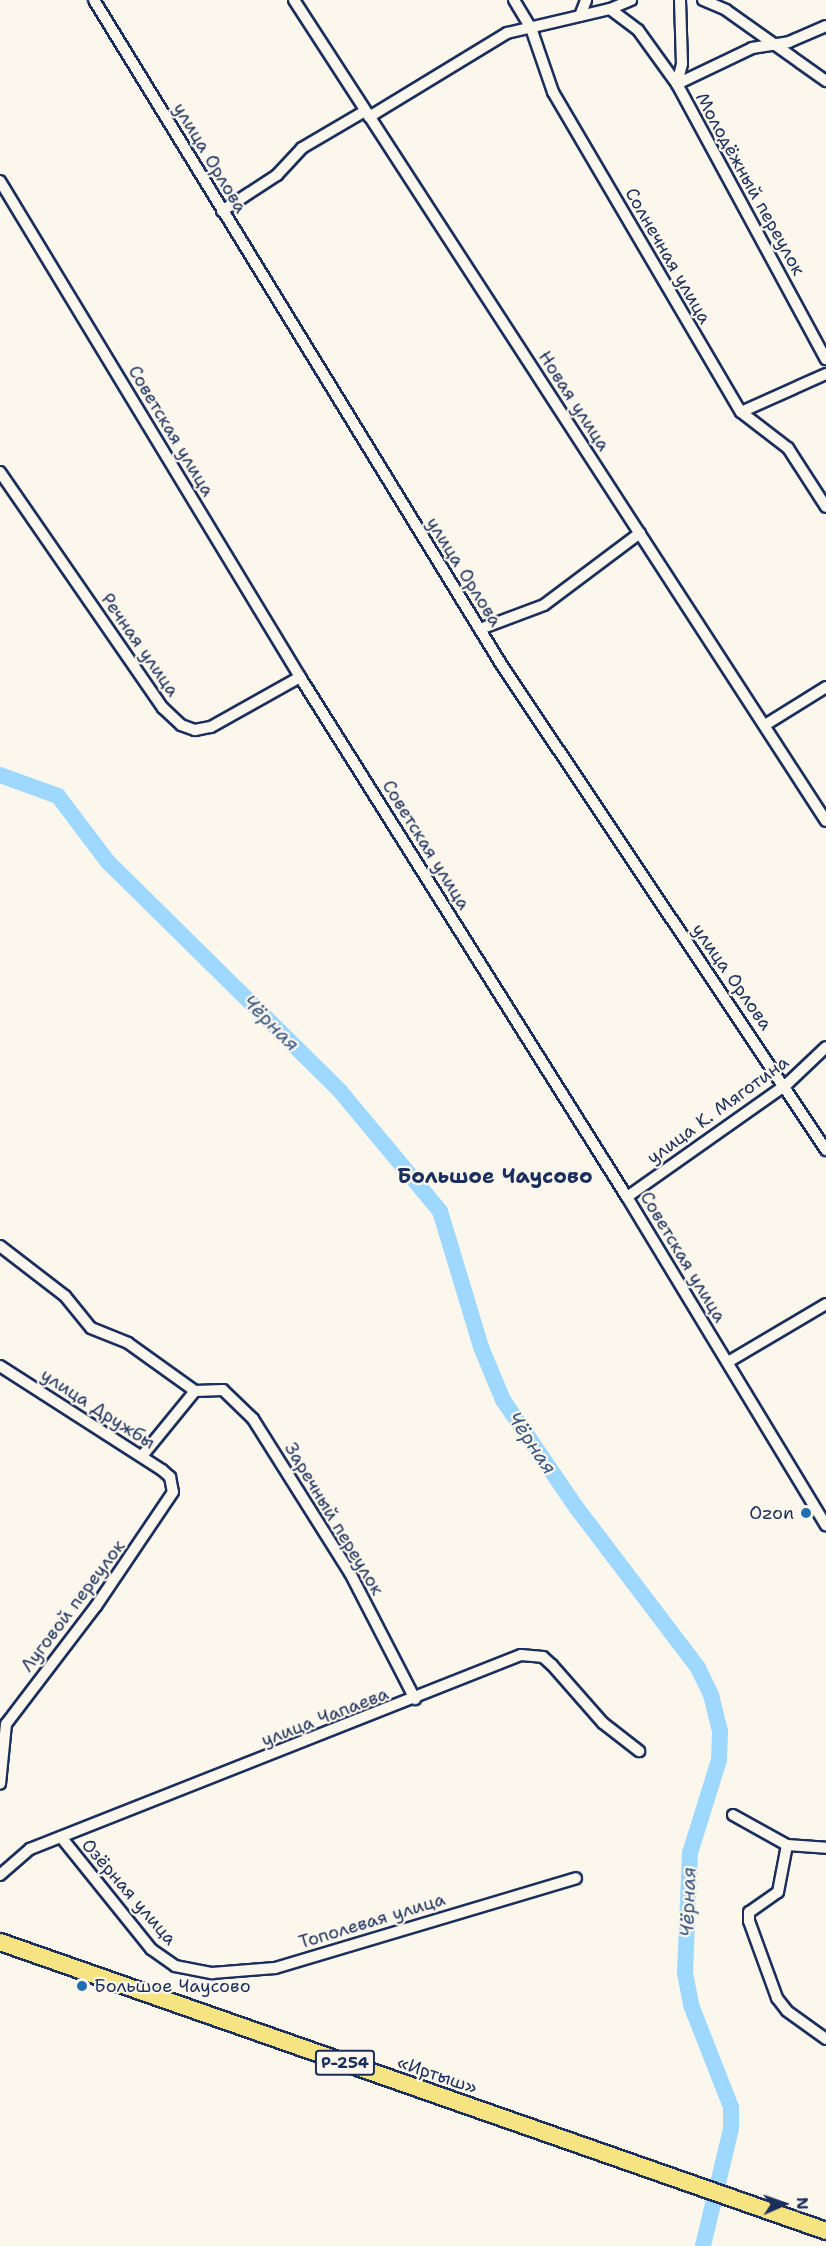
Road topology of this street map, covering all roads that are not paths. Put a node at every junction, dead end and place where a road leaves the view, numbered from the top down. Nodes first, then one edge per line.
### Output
1 (94, 0) edge
2 (294, 0) edge
3 (514, 0) edge
4 (586, 0) edge
5 (631, 0) edge
6 (680, 0) edge
7 (702, 0) edge
8 (610, 9) junction
9 (580, 16) junction
10 (826, 26) edge
11 (531, 28) junction
12 (776, 44) junction
13 (826, 81) edge
14 (677, 84) junction
15 (367, 114) junction
16 (0, 181) edge
17 (222, 211) junction
18 (826, 358) edge
19 (826, 374) edge
20 (741, 412) junction
21 (0, 472) edge
22 (826, 507) edge
23 (640, 533) junction
24 (480, 629) junction
25 (300, 677) junction
26 (826, 687) edge
27 (765, 725) junction
28 (826, 821) edge
29 (826, 1047) edge
30 (786, 1085) junction
31 (826, 1149) edge
32 (627, 1197) junction
33 (0, 1246) edge
34 (826, 1304) edge
35 (728, 1362) junction
36 (0, 1366) edge
37 (195, 1391) junction
38 (142, 1456) junction
39 (173, 1484) joint
40 (826, 1525) edge
41 (415, 1699) junction
42 (0, 1714) edge
43 (6, 1724) junction
44 (639, 1751) dead end
45 (0, 1784) edge
46 (733, 1815) dead end
47 (61, 1837) junction
48 (787, 1845) junction
49 (826, 1848) edge
50 (0, 1875) edge
51 (576, 1878) dead end
52 (0, 1942) edge
53 (175, 1966) joint
54 (826, 2039) edge
55 (826, 2231) edge

1 - 17 street, улица Орлова
2 - 15 street, Новая улица
3 - 11 street, Солнечная улица
4 - 9 street
5 - 8 street
6 - 14 street
7 - 12 street
8 - 9 street
8 - 14 street, Молодёжный переулок
9 - 11 street
10 - 12 street
11 - 15 street
11 - 20 street, Солнечная улица
12 - 13 street
12 - 14 street
14 - 18 street, Молодёжный переулок
15 - 17 street
15 - 23 street, Новая улица
16 - 25 street, Советская улица
17 - 24 street, улица Орлова
19 - 20 street
20 - 22 street, Солнечная улица
21 - 25 street, Речная улица
23 - 24 street
23 - 27 street, Новая улица
24 - 30 street, улица Орлова
25 - 32 street, Советская улица
26 - 27 street
27 - 28 street, Новая улица
29 - 30 street, улица К. Мяготина
30 - 31 street, улица Орлова
30 - 32 street, улица К. Мяготина
32 - 35 street, Советская улица
33 - 37 street
34 - 35 street
35 - 40 street, Советская улица
36 - 38 street, улица Дружбы
37 - 38 street
37 - 41 street, Заречный переулок
38 - 39 street, улица Дружбы
39 - 43 street, Луговой переулок
41 - 44 street, улица Чапаева
41 - 47 street, улица Чапаева
42 - 43 street
43 - 45 street
46 - 48 street
47 - 50 street, улица Чапаева
47 - 53 street, Озёрная улица
48 - 49 street
48 - 54 street
51 - 53 street, Тополевая улица
52 - 55 highway, «Иртыш» / Р-254

